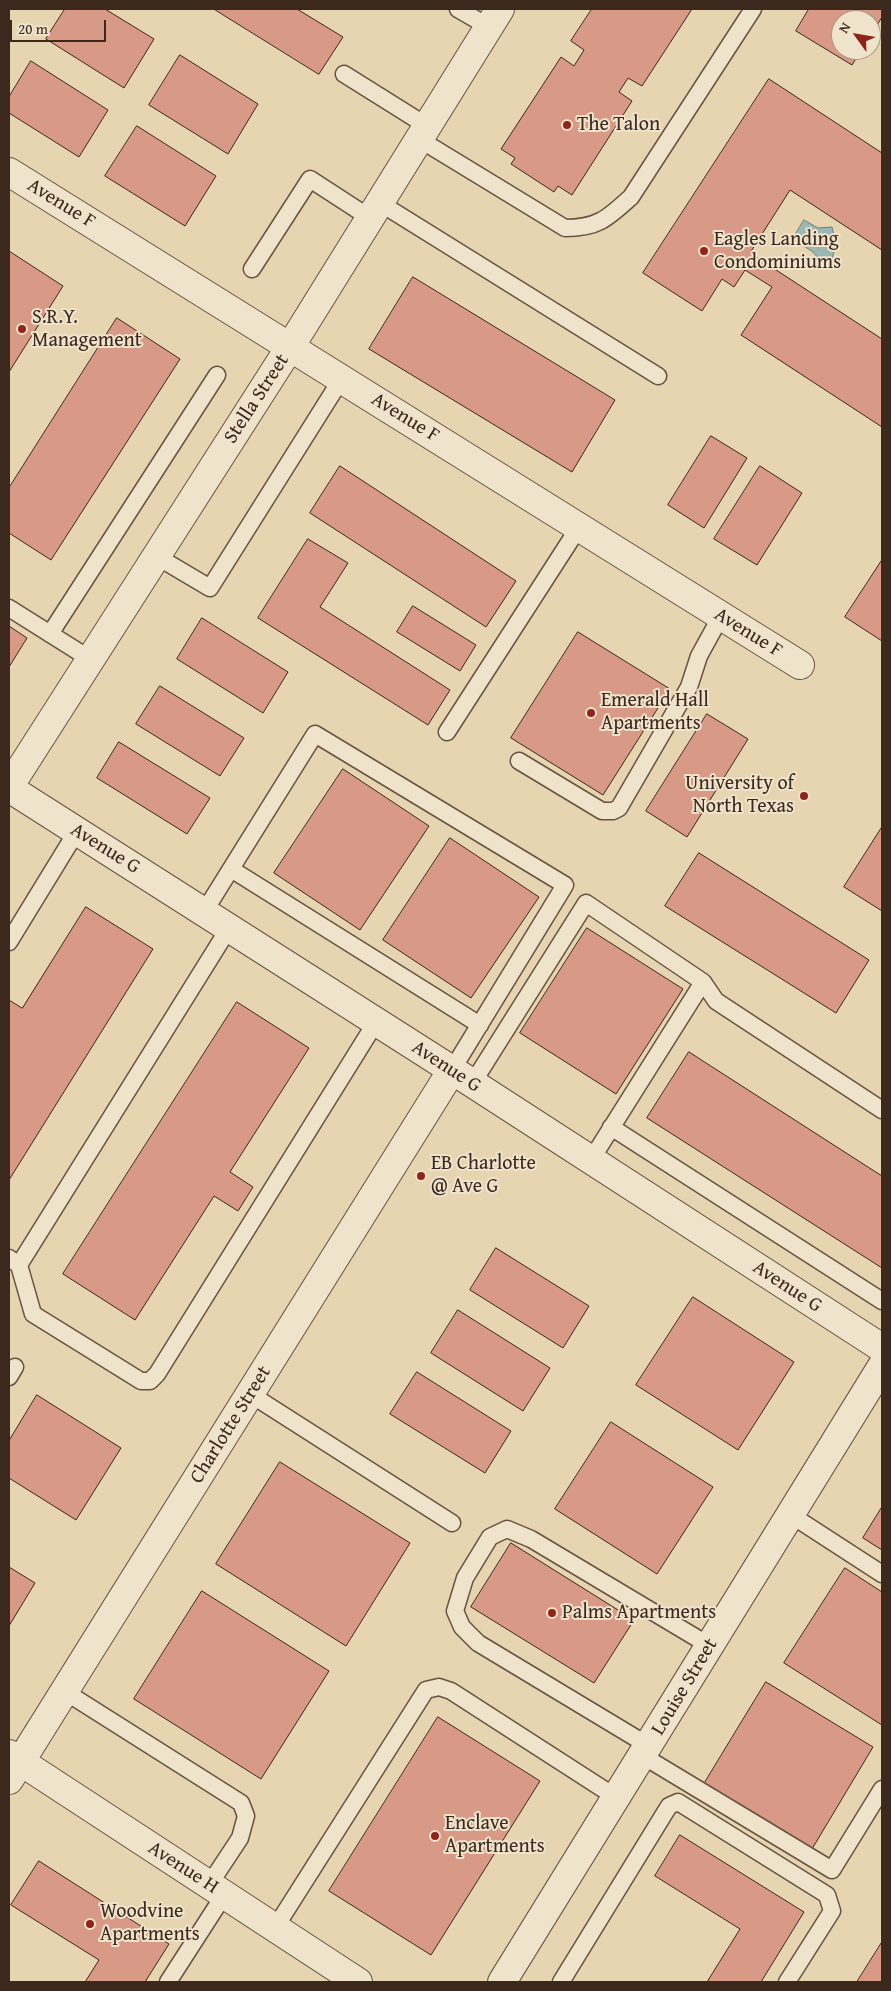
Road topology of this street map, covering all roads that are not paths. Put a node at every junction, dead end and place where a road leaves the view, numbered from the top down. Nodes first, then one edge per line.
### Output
1 (458, 9) edge
2 (753, 9) edge
3 (495, 18) edge
4 (344, 74) dead end
5 (423, 132) junction
6 (9, 172) edge
7 (375, 211) junction
8 (252, 269) dead end
9 (290, 346) junction
10 (217, 375) dead end
11 (658, 376) dead end
12 (342, 378) junction
13 (579, 527) junction
14 (156, 556) junction
15 (9, 608) edge
16 (722, 616) junction
17 (50, 634) junction
18 (90, 659) junction
19 (800, 665) dead end
20 (447, 732) dead end
21 (519, 761) dead end
22 (9, 787) edge
23 (77, 832) junction
24 (231, 869) junction
25 (204, 912) junction
26 (229, 928) junction
27 (9, 942) edge
28 (703, 982) junction
29 (376, 1022) junction
30 (480, 1025) junction
31 (462, 1077) junction
32 (882, 1110) edge
33 (611, 1127) junction
34 (590, 1160) junction
35 (14, 1261) edge
36 (882, 1301) edge
37 (882, 1348) edge
38 (882, 1366) edge
39 (250, 1394) junction
40 (791, 1515) junction
41 (452, 1523) dead end
42 (882, 1574) edge
43 (710, 1646) junction
44 (64, 1691) junction
45 (646, 1751) junction
46 (13, 1765) edge
47 (882, 1789) edge
48 (617, 1798) junction
49 (217, 1890) junction
50 (275, 1928) junction
51 (168, 1982) edge
52 (358, 1982) edge
53 (502, 1982) edge
54 (561, 1982) edge
55 (788, 1982) edge

1 - 3 lane
2 - 5 lane
3 - 5 street, Stella Street
4 - 5 lane
5 - 7 street, Stella Street
6 - 9 street, Avenue F
7 - 8 lane
7 - 9 street, Stella Street
7 - 11 lane
9 - 12 street, Avenue F
9 - 14 street, Stella Street
10 - 17 lane
12 - 13 street, Avenue F
12 - 14 lane
13 - 16 street, Avenue F
13 - 20 lane
14 - 18 street, Stella Street
15 - 17 lane
16 - 19 street, Avenue F
16 - 21 lane
17 - 18 lane
18 - 22 street, Stella Street
22 - 23 street, Avenue G
23 - 25 street, Avenue G
23 - 27 lane
24 - 25 lane
24 - 30 lane
24 - 30 lane
25 - 26 street, Avenue G
26 - 29 street, Avenue G
26 - 35 lane
28 - 31 lane
28 - 32 lane
28 - 33 lane
29 - 31 street, Avenue G
29 - 35 lane
30 - 31 lane
31 - 34 street, Avenue G
31 - 39 street, Charlotte Street
33 - 34 lane
33 - 36 lane
34 - 37 street, Avenue G
38 - 40 street, Louise Street
39 - 41 lane
39 - 44 street, Charlotte Street
40 - 42 lane
40 - 43 street, Louise Street
43 - 45 street, Louise Street
43 - 45 lane
44 - 46 street, Charlotte Street
44 - 49 lane
45 - 47 lane
45 - 48 street, Louise Street
46 - 49 street, Avenue H
48 - 50 lane
48 - 53 street, Louise Street
49 - 50 street, Avenue H
49 - 51 lane
50 - 52 street, Avenue H
54 - 55 lane

